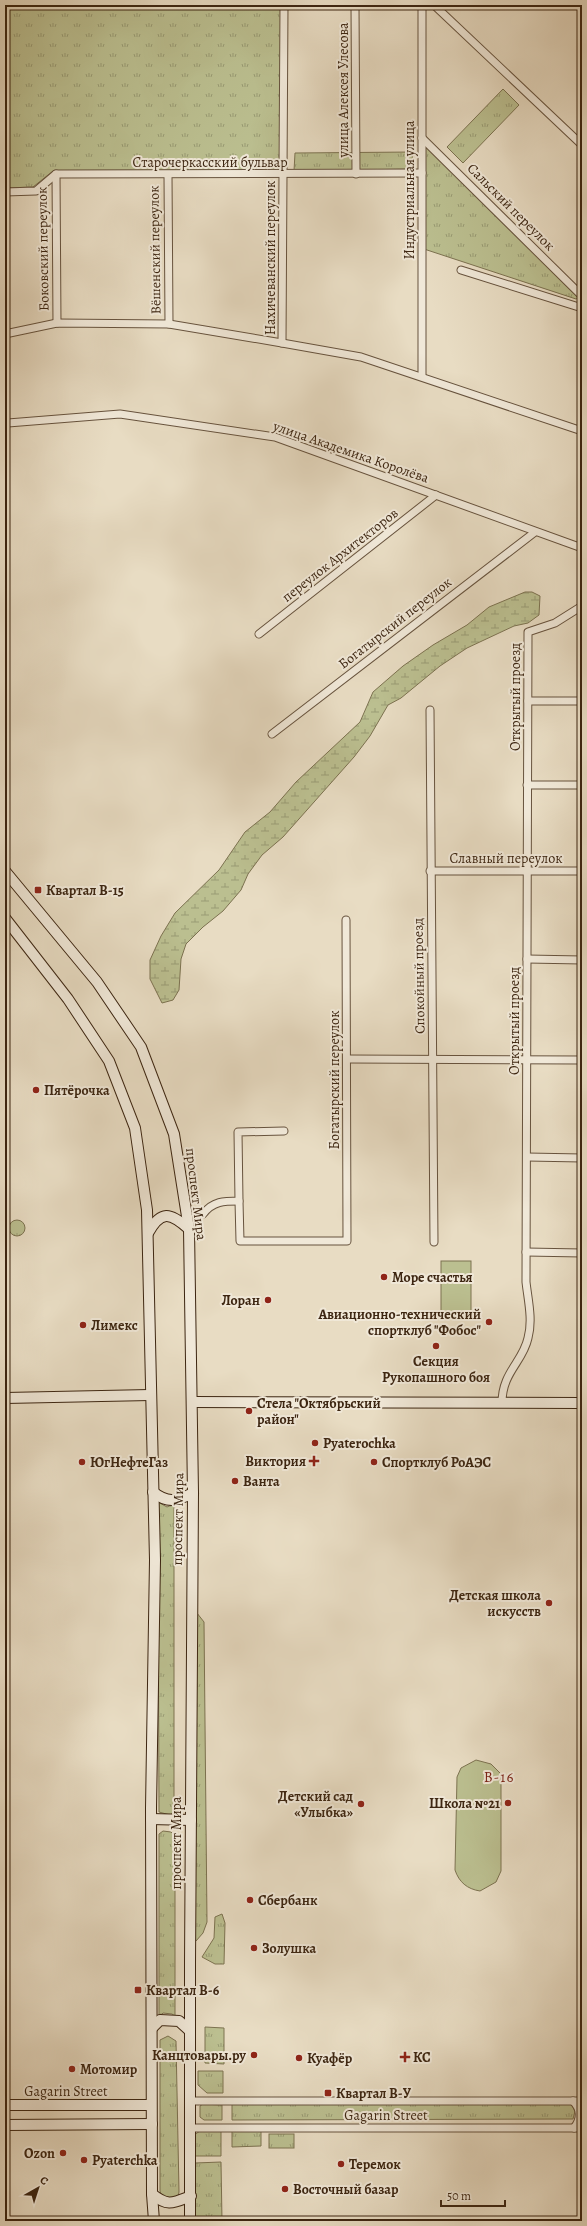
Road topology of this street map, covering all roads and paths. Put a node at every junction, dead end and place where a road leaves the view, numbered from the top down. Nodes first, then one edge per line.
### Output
1 (284, 5) edge
2 (355, 5) edge
3 (422, 5) edge
4 (434, 5) edge
5 (422, 138) junction
6 (582, 145) edge
7 (56, 174) junction
8 (356, 174) junction
9 (422, 174) junction
10 (168, 175) junction
11 (283, 175) junction
12 (5, 192) edge
13 (461, 270) dead end
14 (582, 296) edge
15 (582, 308) edge
16 (57, 323) junction
17 (169, 324) junction
18 (5, 334) edge
19 (282, 343) junction
20 (422, 376) junction
21 (8, 423) dead end
22 (582, 431) edge
23 (436, 496) junction
24 (534, 532) junction
25 (582, 548) edge
26 (582, 606) edge
27 (260, 634) dead end
28 (528, 701) junction
29 (582, 701) edge
30 (430, 710) dead end
31 (272, 734) dead end
32 (527, 785) junction
33 (582, 785) edge
34 (5, 871) edge
35 (430, 871) junction
36 (527, 871) junction
37 (582, 871) edge
38 (5, 918) edge
39 (346, 920) dead end
40 (527, 959) junction
41 (582, 960) edge
42 (348, 1059) junction
43 (433, 1060) junction
44 (527, 1060) junction
45 (582, 1060) edge
46 (284, 1131) dead end
47 (527, 1157) junction
48 (582, 1158) edge
49 (239, 1202) junction
50 (203, 1214) dead end
51 (188, 1229) junction
52 (148, 1234) junction
53 (434, 1242) dead end
54 (526, 1252) junction
55 (582, 1253) edge
56 (5, 1394) edge
57 (150, 1394) junction
58 (5, 1398) edge
59 (582, 1400) edge
60 (192, 1401) junction
61 (502, 1401) junction
62 (582, 1403) edge
63 (153, 1492) junction
64 (193, 1493) junction
65 (151, 1819) junction
66 (191, 1820) junction
67 (152, 2028) junction
68 (190, 2031) junction
69 (190, 2101) junction
70 (573, 2101) junction
71 (582, 2101) edge
72 (5, 2105) edge
73 (152, 2105) junction
74 (152, 2124) junction
75 (5, 2125) edge
76 (190, 2128) junction
77 (578, 2128) edge
78 (152, 2194) junction
79 (191, 2196) junction
80 (154, 2221) edge
81 (190, 2221) edge

1 - 11 street, Нахичеванский переулок
2 - 8 street, улица Алексея Улесова
3 - 5 street, Индустриальная улица
4 - 6 street
5 - 9 street, Индустриальная улица
5 - 14 street, Сальский переулок
7 - 10 street, Старочеркасский бульвар
7 - 12 street
7 - 16 street, Боковский переулок
8 - 9 street, Старочеркасский бульвар
8 - 11 street, Старочеркасский бульвар
9 - 20 street, Индустриальная улица
10 - 11 street, Старочеркасский бульвар
10 - 17 street, Вёшенский переулок
11 - 19 street, Нахичеванский переулок
13 - 15 street
16 - 17 street
16 - 18 street
17 - 19 street
19 - 20 street
20 - 22 street
21 - 23 street, улица Академика Королёва
23 - 24 street, улица Академика Королёва
23 - 27 street, переулок Архитекторов
24 - 25 street, улица Академика Королёва
24 - 31 street, Богатырский переулок
26 - 28 street, Открытый проезд
28 - 29 street
28 - 32 street, Открытый проезд
30 - 35 street, Спокойный проезд
32 - 33 street
32 - 36 street, Открытый проезд
34 - 51 main road, проспект Мира
35 - 36 street, Славный переулок
35 - 43 street, Спокойный проезд
36 - 37 street, Славный переулок
36 - 40 street, Открытый проезд
38 - 52 main road, проспект Мира
39 - 42 street, Богатырский переулок
40 - 41 street
40 - 44 street, Открытый проезд
42 - 43 street
42 - 49 street, Богатырский переулок
43 - 44 street
43 - 53 street, Спокойный проезд
44 - 45 street
44 - 47 street, Открытый проезд
46 - 49 street
47 - 48 street
47 - 54 street, Открытый проезд
49 - 50 street
51 - 52 main road
51 - 60 main road, проспект Мира
52 - 57 main road, проспект Мира
54 - 55 street
54 - 61 street, Открытый проезд
56 - 57 main road
57 - 58 main road
57 - 63 main road, проспект Мира
59 - 61 main road
60 - 61 main road
60 - 64 main road, проспект Мира
61 - 62 main road
63 - 64 main road
63 - 65 main road, проспект Мира
64 - 66 main road, проспект Мира
65 - 66 main road
65 - 67 main road, проспект Мира
66 - 68 main road, проспект Мира
67 - 68 main road
67 - 73 main road, проспект Мира
68 - 69 main road, проспект Мира
69 - 70 street, Gagarin Street
69 - 76 main road, проспект Мира
70 - 71 street, Gagarin Street
70 - 77 street
72 - 73 main road, Gagarin Street
73 - 74 main road, проспект Мира
74 - 75 main road
74 - 78 main road, проспект Мира
76 - 77 street, Gagarin Street
76 - 79 main road, проспект Мира
78 - 79 main road
78 - 80 main road, проспект Мира
79 - 81 main road, проспект Мира

